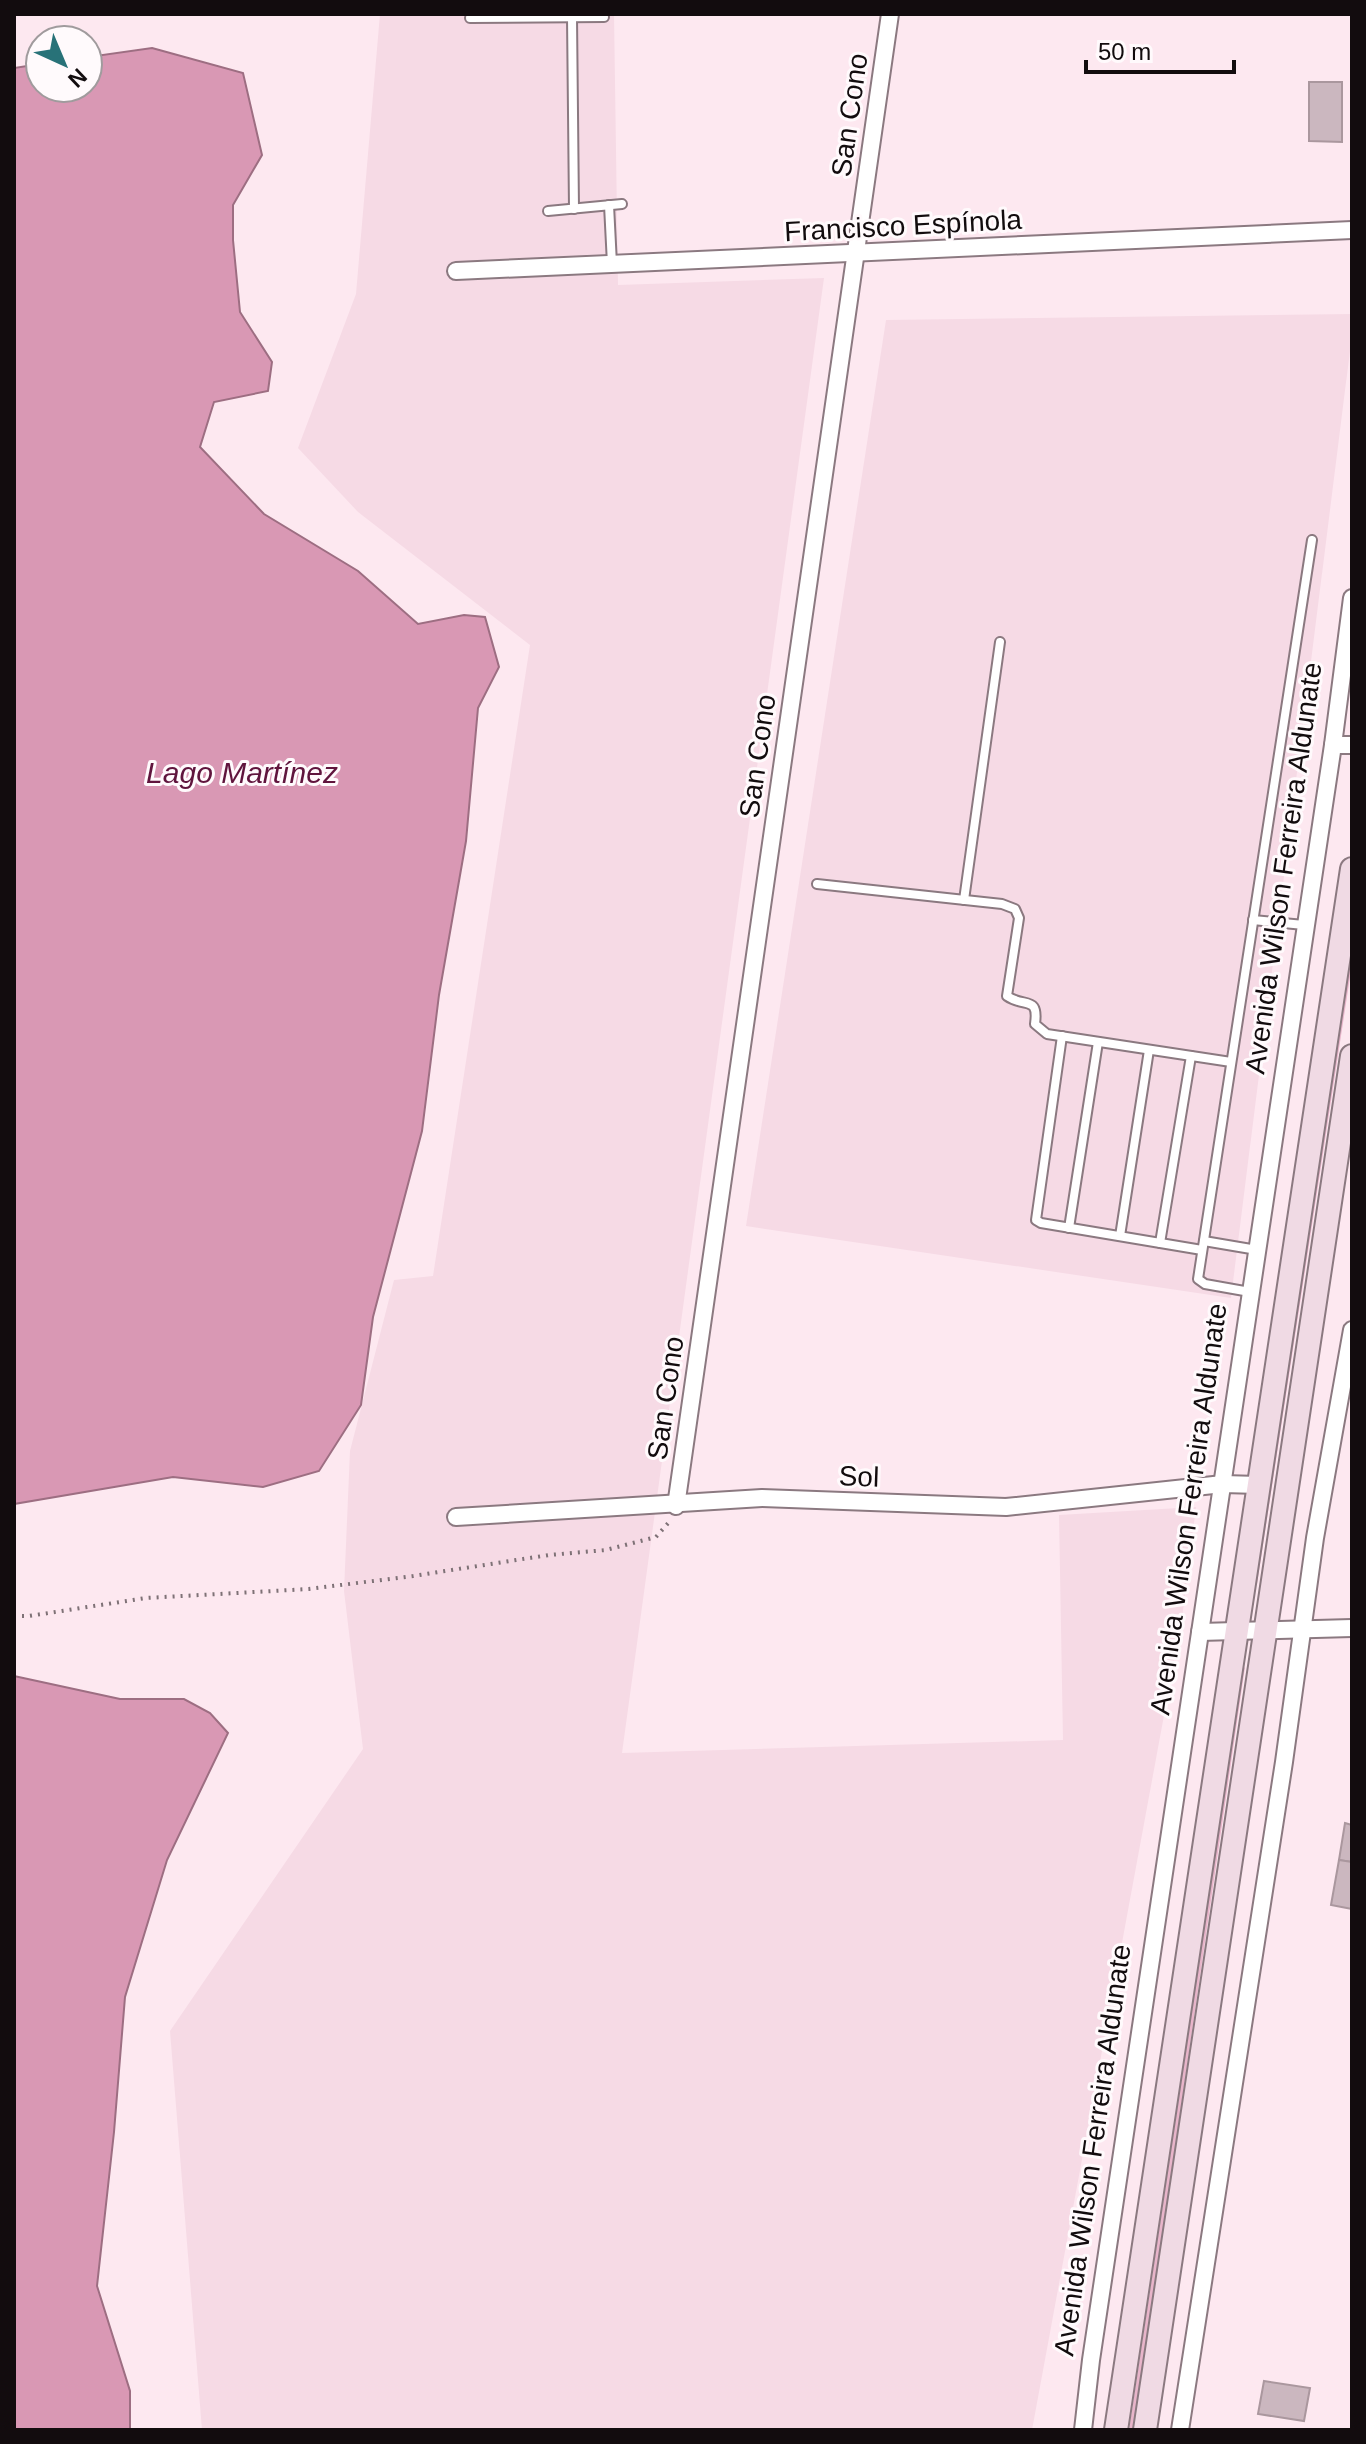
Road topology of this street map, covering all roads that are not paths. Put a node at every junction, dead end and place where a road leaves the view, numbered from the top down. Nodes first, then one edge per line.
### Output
1 (890, 14) edge
2 (533, 16) edge
3 (572, 17) junction
4 (604, 17) dead end
5 (470, 18) dead end
6 (622, 204) dead end
7 (609, 205) junction
8 (574, 209) junction
9 (548, 211) dead end
10 (1352, 230) edge
11 (855, 253) junction
12 (612, 264) junction
13 (456, 271) dead end
14 (1312, 540) dead end
15 (1352, 598) edge
16 (1000, 642) dead end
17 (1333, 745) junction
18 (1352, 745) edge
19 (1352, 869) edge
20 (817, 884) dead end
21 (964, 900) junction
22 (1253, 920) junction
23 (1304, 925) junction
24 (1062, 1036) junction
25 (1098, 1042) junction
26 (1149, 1050) junction
27 (1191, 1056) junction
28 (1352, 1056) edge
29 (1231, 1062) junction
30 (1069, 1228) junction
31 (1120, 1236) junction
32 (1160, 1243) junction
33 (1203, 1246) junction
34 (1257, 1250) junction
35 (1250, 1292) junction
36 (1351, 1341) edge
37 (1223, 1484) junction
38 (1259, 1485) junction
39 (676, 1506) junction
40 (456, 1517) dead end
41 (1352, 1628) edge
42 (1303, 1629) junction
43 (1264, 1630) junction
44 (1238, 1631) junction
45 (1200, 1632) junction
46 (1083, 2430) edge
47 (1116, 2430) edge
48 (1145, 2430) edge
49 (1180, 2430) edge

1 - 11 street, San Cono
2 - 3 lane
2 - 5 lane
3 - 4 lane
3 - 8 lane
6 - 7 lane
7 - 8 lane
7 - 12 lane
8 - 9 lane
10 - 11 street, Francisco Espínola
11 - 12 street, Francisco Espínola
11 - 39 street, San Cono
12 - 13 street, Francisco Espínola
14 - 22 lane
15 - 17 street, Avenida Wilson Ferreira Aldunate
16 - 21 lane
17 - 18 street
17 - 23 street, Avenida Wilson Ferreira Aldunate
19 - 38 main road
20 - 21 lane
21 - 24 lane
22 - 23 lane
22 - 29 lane
23 - 34 street, Avenida Wilson Ferreira Aldunate
24 - 25 lane
24 - 30 lane
25 - 26 lane
25 - 30 lane
26 - 27 lane
26 - 31 lane
27 - 29 lane
27 - 32 lane
28 - 43 main road
29 - 33 lane
30 - 31 lane
31 - 32 lane
32 - 33 lane
33 - 34 lane
33 - 35 lane
34 - 35 street, Avenida Wilson Ferreira Aldunate
35 - 37 street, Avenida Wilson Ferreira Aldunate
36 - 42 street
37 - 38 street, Sol
37 - 39 street, Sol
37 - 45 street, Avenida Wilson Ferreira Aldunate
38 - 44 main road
39 - 40 street, Sol
41 - 42 street
42 - 43 street
42 - 49 street
43 - 44 street
43 - 48 main road
44 - 45 street
44 - 47 main road
45 - 46 street, Avenida Wilson Ferreira Aldunate

